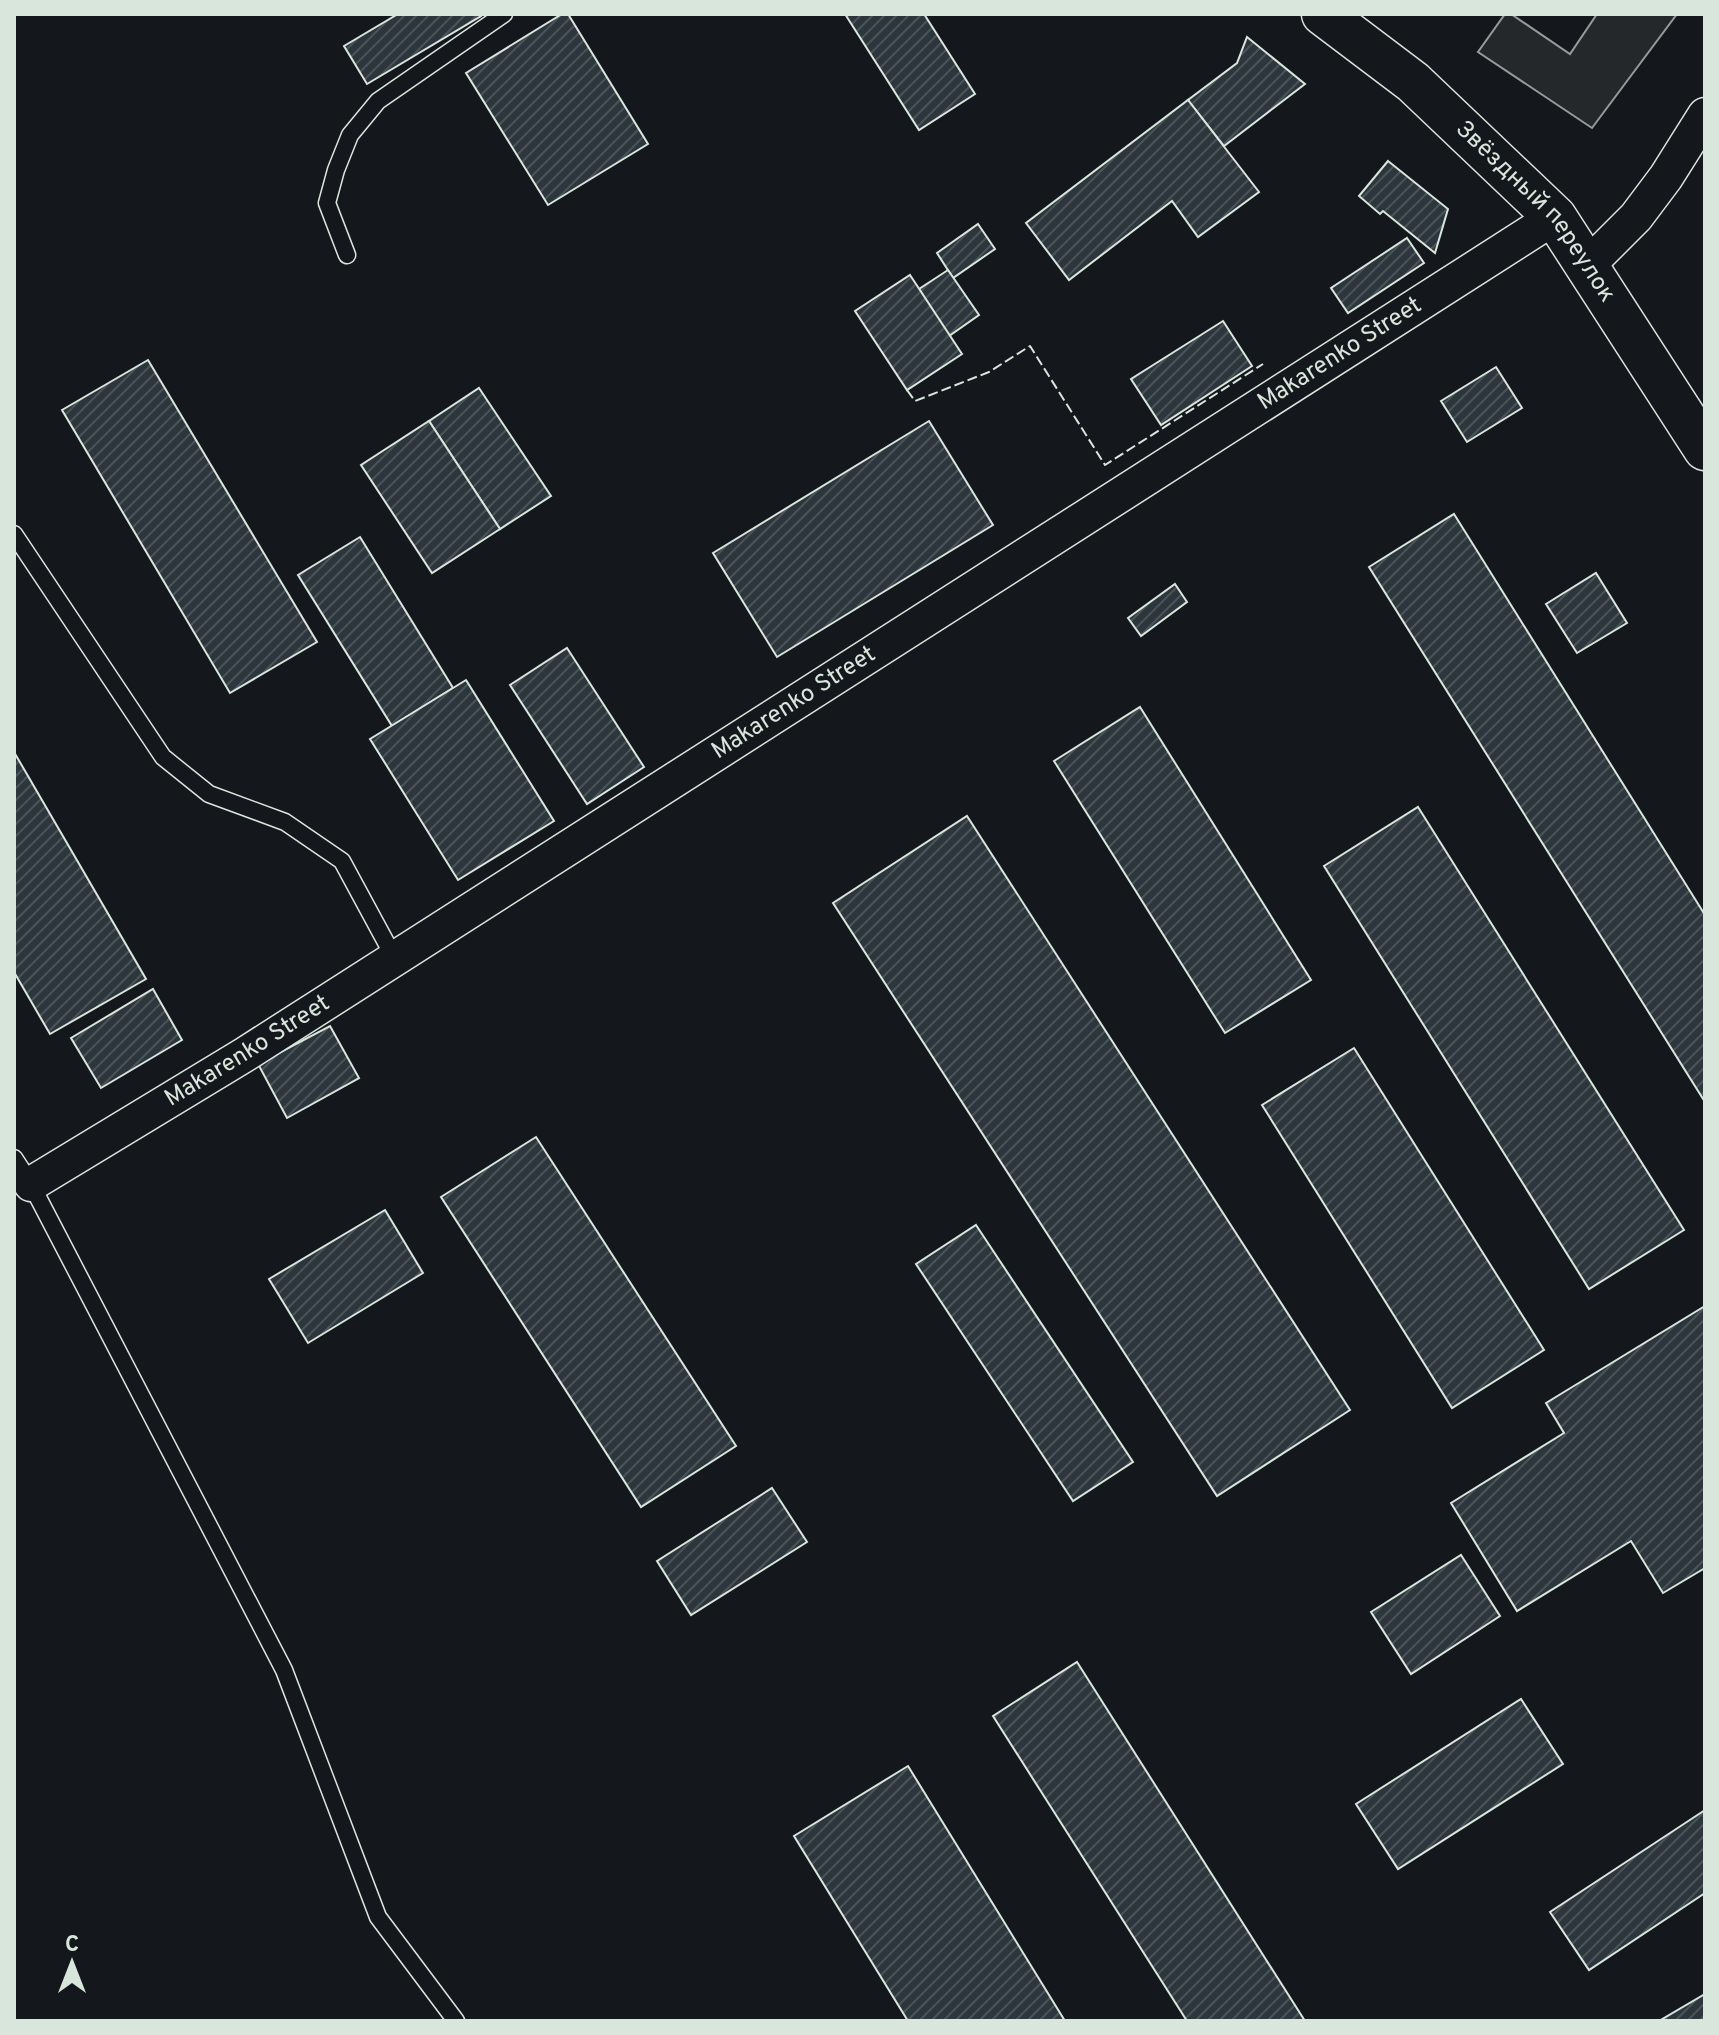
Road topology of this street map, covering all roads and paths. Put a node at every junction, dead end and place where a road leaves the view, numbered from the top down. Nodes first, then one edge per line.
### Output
1 (504, 14) edge
2 (1323, 14) edge
3 (1705, 115) edge
4 (1555, 217) junction
5 (347, 255) dead end
6 (1587, 266) junction
7 (1705, 449) edge
8 (14, 534) edge
9 (395, 959) junction
10 (22, 1171) edge
11 (456, 2021) edge

1 - 5 lane
2 - 4 street, Звёздный переулок
3 - 6 street
4 - 6 street, Звёздный переулок
4 - 9 street, Makarenko Street
6 - 7 street, Звёздный переулок
8 - 9 lane
9 - 10 street, Makarenko Street
10 - 11 lane

